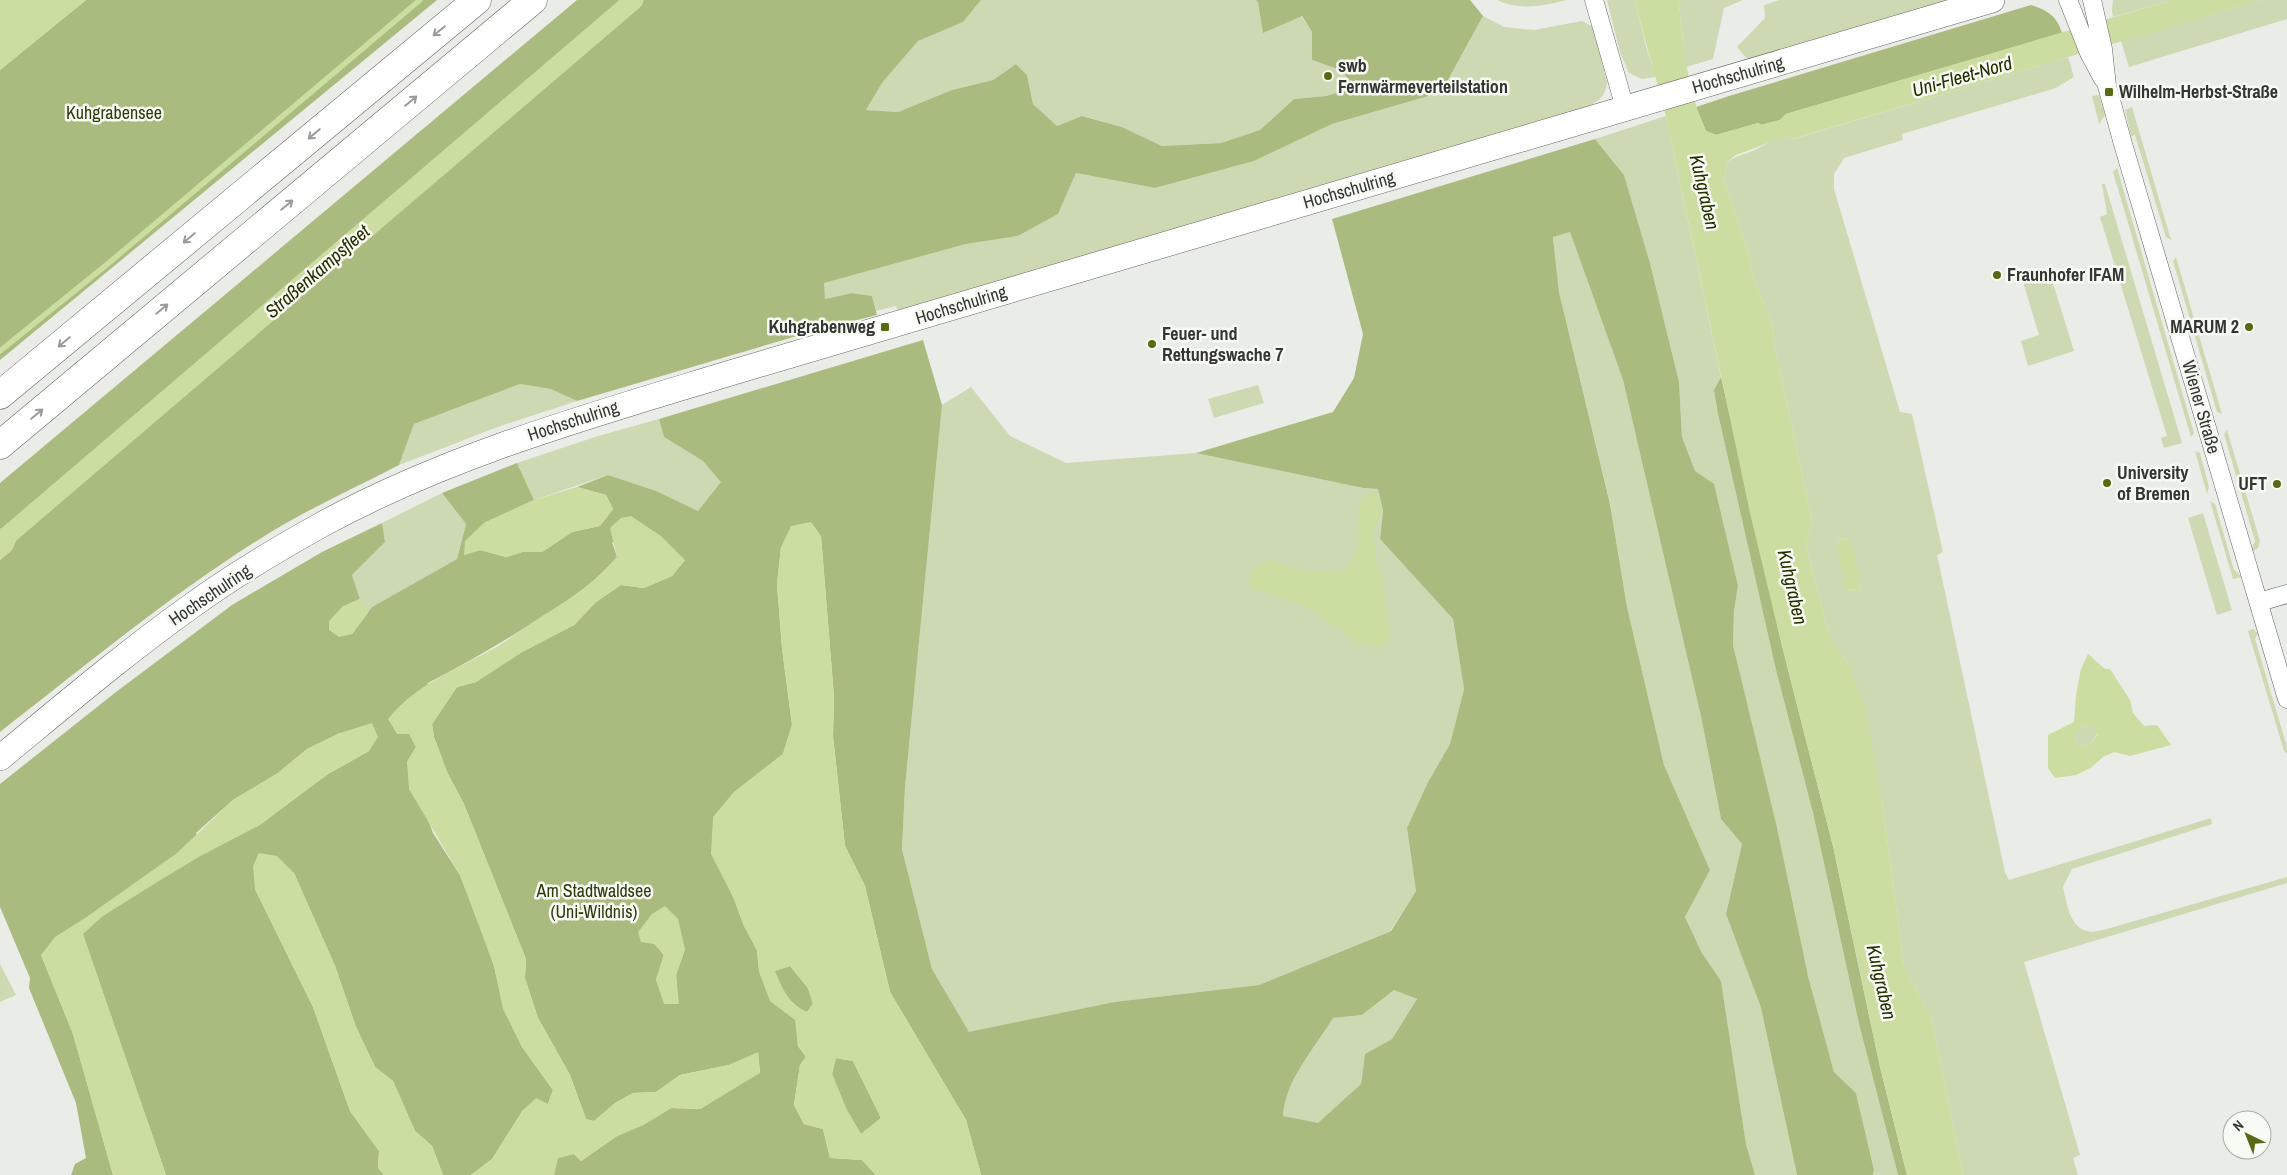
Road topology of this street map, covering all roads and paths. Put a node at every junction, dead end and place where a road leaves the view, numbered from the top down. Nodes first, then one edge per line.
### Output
1 (477, 0) edge
2 (533, 0) edge
3 (1594, 0) edge
4 (1992, 0) edge
5 (2068, 0) edge
6 (2092, 0) edge
7 (2096, 51) junction
8 (1625, 108) junction
9 (0, 395) edge
10 (0, 445) edge
11 (2287, 594) edge
12 (2259, 602) junction
13 (2287, 699) edge
14 (0, 758) edge

1 -> 9 highway
10 -> 2 highway
3 - 8 street
4 - 8 street, Hochschulring
5 - 7 street, Wiener Straße
6 - 7 street, Wiener Straße
7 - 12 street, Wiener Straße
8 - 14 street, Hochschulring
11 - 12 street
12 - 13 street, Wiener Straße

